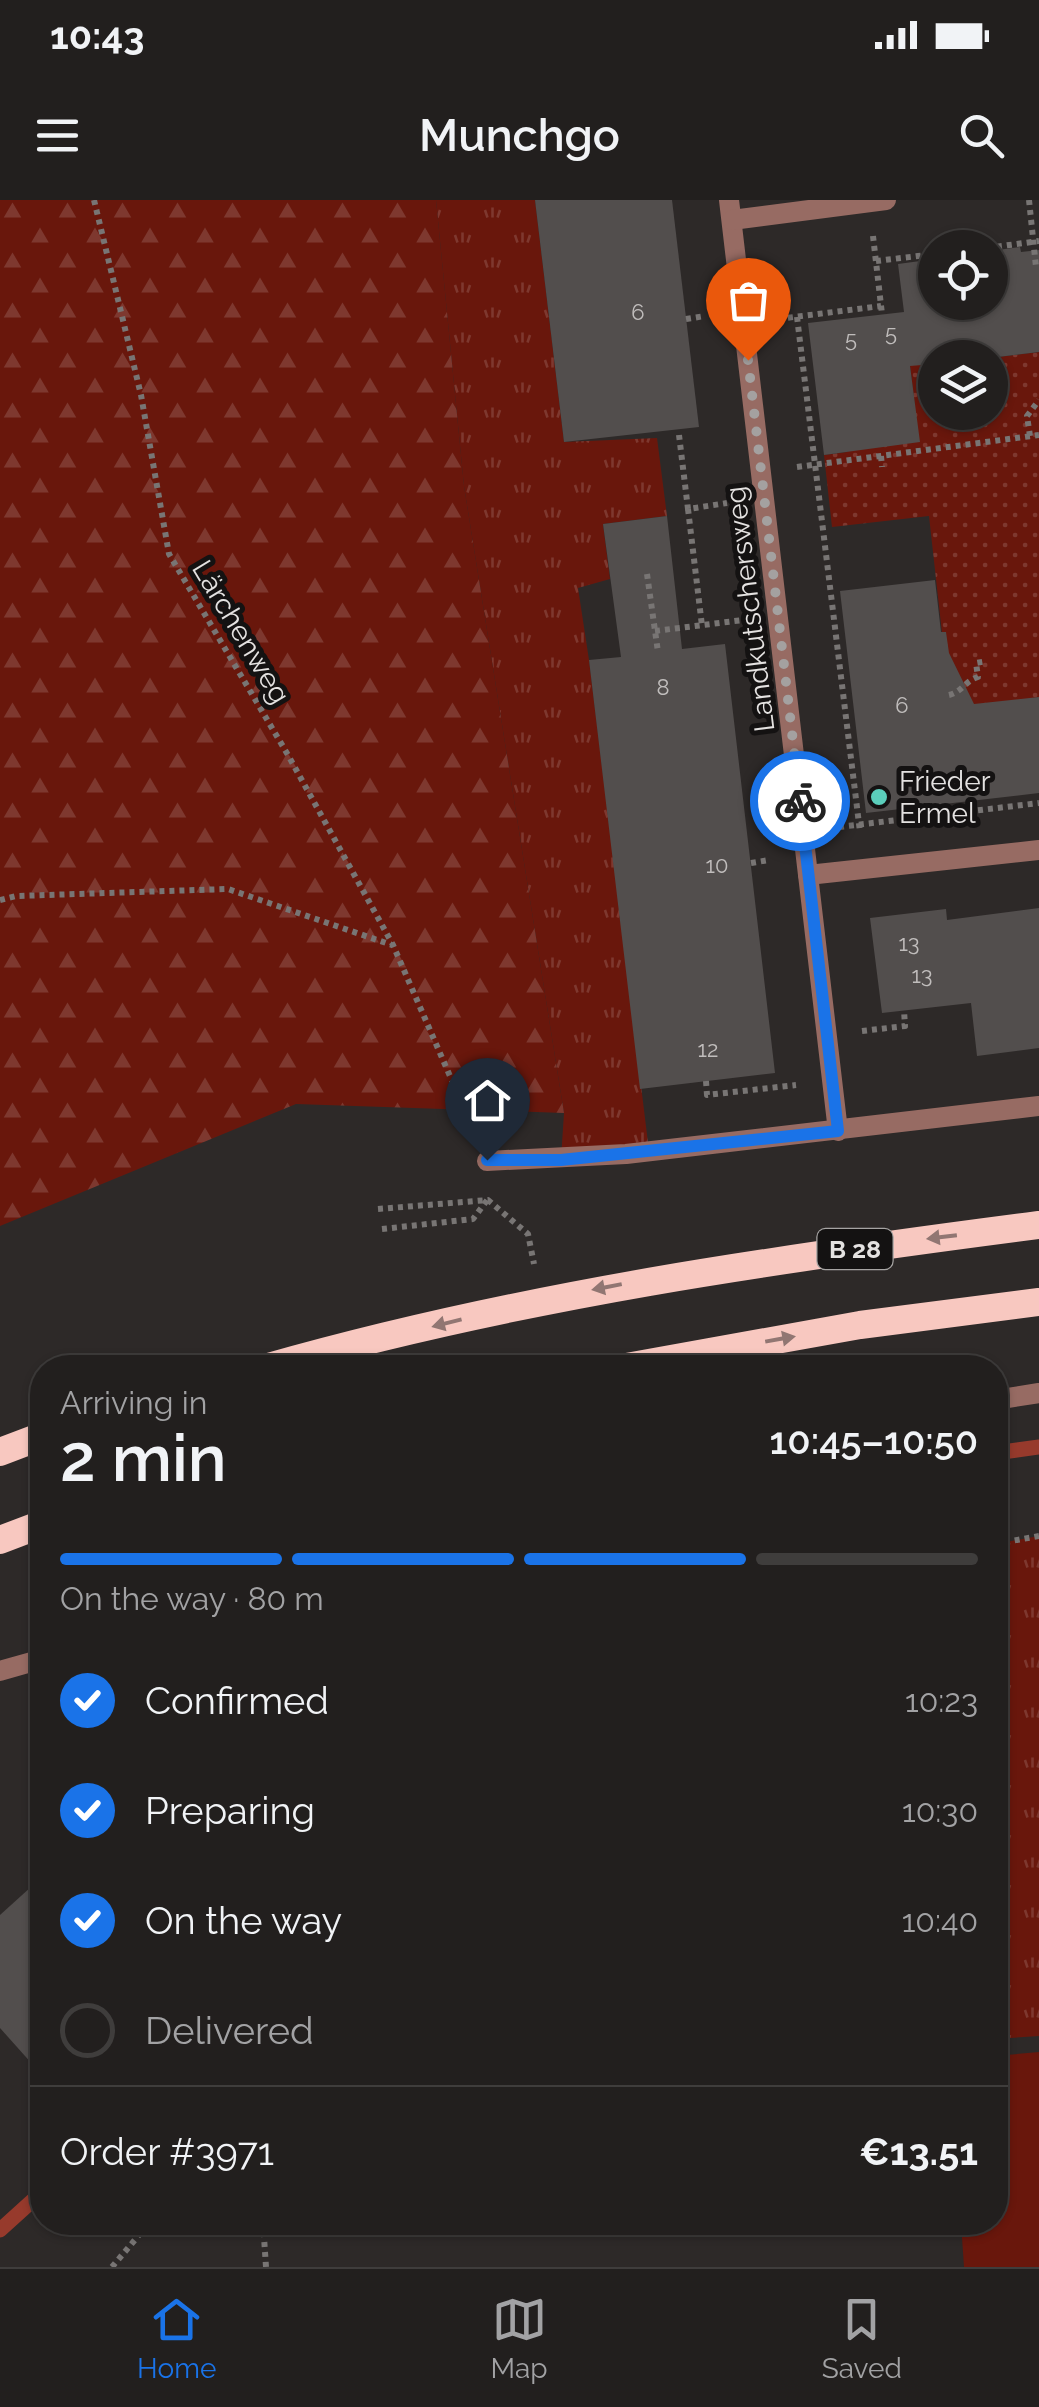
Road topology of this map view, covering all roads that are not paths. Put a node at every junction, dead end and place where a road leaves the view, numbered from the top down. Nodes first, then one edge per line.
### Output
1 (877, 201) edge
2 (731, 210) edge
3 (1039, 850) edge
4 (808, 875) junction
5 (1039, 1106) edge
6 (838, 1131) junction
7 (487, 1160) road end
8 (1039, 1225) edge
9 (1039, 1302) edge
10 (318, 1355) edge
11 (696, 1355) edge
12 (1039, 1393) edge
13 (1008, 1398) edge
14 (30, 1441) edge
15 (0, 1452) edge
16 (30, 1529) edge
17 (0, 1540) edge
18 (30, 1663) edge
19 (0, 1671) edge

1 - 2 street
2 - 4 street, Landkutschersweg
3 - 4 street
4 - 6 street, Landkutschersweg
5 - 6 street
6 - 7 street
8 -> 10 highway, B 28
11 -> 9 highway
12 - 13 street
14 - 15 highway
16 - 17 highway
18 - 19 street

